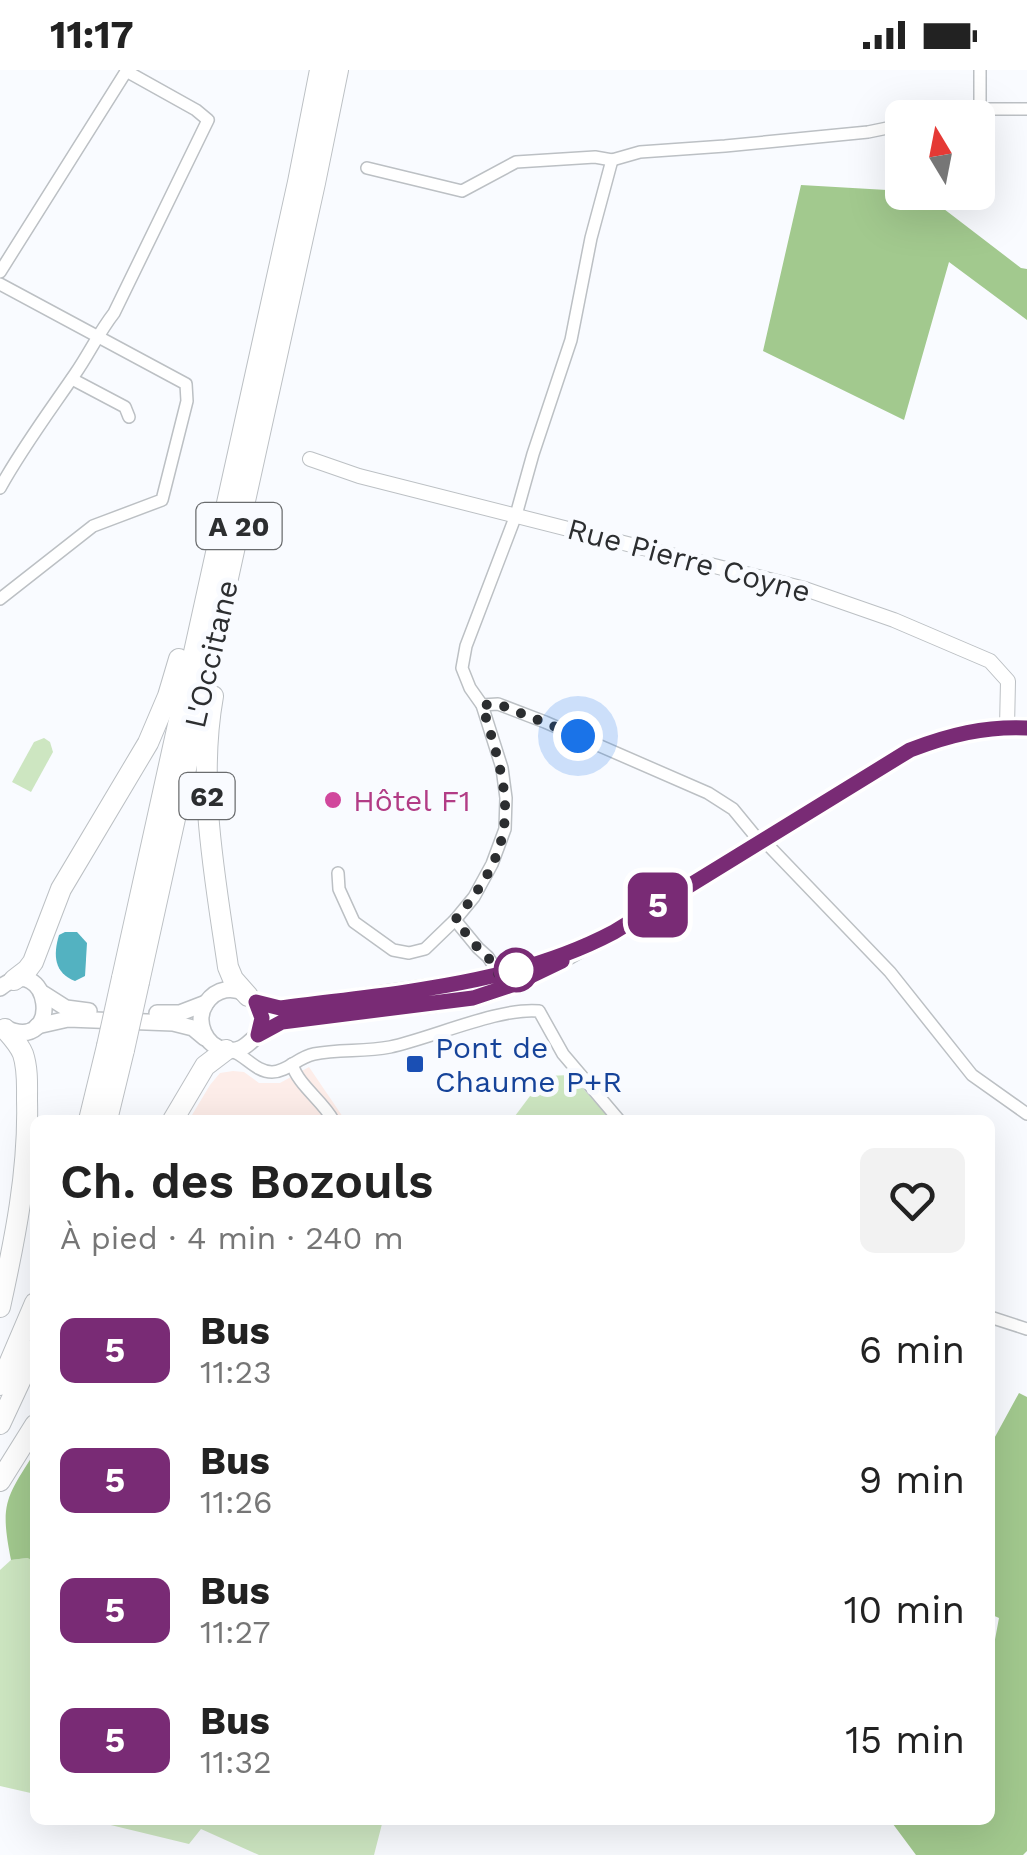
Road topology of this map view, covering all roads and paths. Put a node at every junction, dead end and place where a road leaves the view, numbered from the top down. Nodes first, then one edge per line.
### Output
1 (320, 70) edge
2 (338, 70) edge
3 (980, 70) edge
4 (126, 71) edge
5 (980, 100) edge
6 (995, 109) edge
7 (1027, 109) edge
8 (885, 128) edge
9 (612, 160) junction
10 (367, 168) dead end
11 (0, 272) edge
12 (0, 284) edge
13 (98, 335) junction
14 (72, 379) junction
15 (129, 417) dead end
16 (310, 459) dead end
17 (0, 488) edge
18 (516, 515) junction
19 (217, 588) junction
20 (0, 599) edge
21 (482, 705) junction
22 (1008, 727) junction
23 (1027, 728) edge
24 (762, 841) junction
25 (338, 873) dead end
26 (455, 920) junction
27 (478, 948) junction
28 (580, 950) junction
29 (498, 974) junction
30 (472, 981) junction
31 (7, 984) edge
32 (44, 994) junction
33 (252, 999) junction
34 (206, 1003) junction
35 (416, 1006) junction
36 (3, 1026) edge
37 (37, 1026) junction
38 (257, 1037) junction
39 (222, 1047) junction
40 (115, 1048) junction
41 (292, 1064) junction
42 (268, 1072) junction
43 (1027, 1114) edge
44 (91, 1115) edge
45 (108, 1115) edge
46 (176, 1115) edge
47 (330, 1115) edge
48 (615, 1115) edge
49 (0, 1307) edge
50 (30, 1315) edge
51 (995, 1318) edge
52 (1027, 1328) edge
53 (30, 1359) edge
54 (0, 1385) edge
55 (0, 1424) edge
56 (30, 1433) edge
57 (0, 1482) edge

1 - 19 highway, L'Occitane / A 20
2 - 19 highway, L'Occitane / A 20
3 - 5 street
4 - 11 street
4 - 13 street
6 - 7 street
8 - 9 street
9 - 10 street
9 - 18 street
12 - 13 street
13 - 14 street
13 - 20 street
14 - 15 street
14 - 17 street
16 - 18 street, Rue Pierre Coyne
18 - 21 street
18 - 22 street, Rue Pierre Coyne
19 - 31 highway, 62
19 - 33 highway, 62
19 - 40 highway, L'Occitane / A 20, bridge
21 - 24 street
21 - 26 street
22 - 23 main road
22 - 24 main road
24 - 28 main road
24 - 43 street
25 - 26 street
26 - 27 street
27 - 29 street
27 - 30 street
28 - 29 main road
28 - 35 main road
29 - 30 main road
29 - 35 main road
30 - 33 main road
31 - 32 main road
32 - 34 main road
32 - 37 main road
33 - 34 main road
33 - 38 main road
34 - 39 main road
35 - 38 main road
36 - 37 main road
36 - 49 highway
37 - 39 main road
38 - 39 main road
38 - 42 street
39 - 42 street
39 - 46 highway
40 - 44 highway, L'Occitane / A 20
40 - 45 highway, L'Occitane / A 20
41 - 42 street
41 - 47 street
41 - 48 street
50 - 54 highway
51 - 52 street
53 - 55 highway
56 - 57 highway

